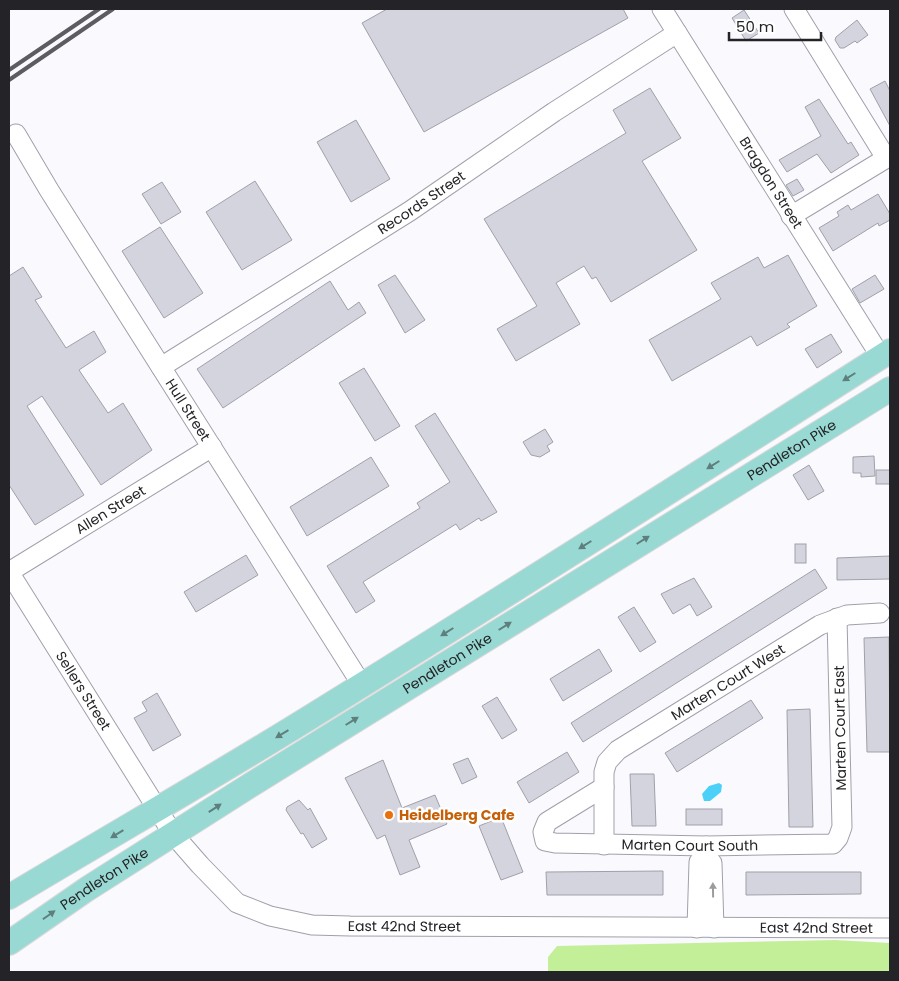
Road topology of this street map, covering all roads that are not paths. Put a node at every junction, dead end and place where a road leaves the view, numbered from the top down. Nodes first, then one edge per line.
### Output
1 (662, 9) edge
2 (794, 9) edge
3 (677, 32) junction
4 (16, 134) dead end
5 (888, 157) edge
6 (791, 216) junction
7 (886, 354) edge
8 (161, 367) junction
9 (890, 389) edge
10 (212, 447) junction
11 (9, 572) edge
12 (880, 613) dead end
13 (838, 618) junction
14 (362, 685) junction
15 (604, 787) junction
16 (158, 808) junction
17 (174, 834) junction
18 (838, 838) joint
19 (604, 845) junction
20 (706, 851) junction
21 (9, 897) edge
22 (706, 928) junction
23 (890, 928) edge
24 (9, 942) edge

1 - 3 street, Bragdon Street
2 - 5 street
3 - 6 street, Bragdon Street
3 - 8 street, Records Street
4 - 8 street, Hull Street
5 - 6 street
6 - 7 street, Bragdon Street
7 -> 14 main road, Pendleton Pike
8 - 10 street, Hull Street
17 -> 9 main road, Pendleton Pike
10 - 11 street, Allen Street
10 - 14 street, Hull Street
11 - 16 street, Sellers Street
12 - 13 street, Marten Court West
13 - 15 street, Marten Court West
13 - 18 street, Marten Court East
14 -> 16 main road, Pendleton Pike
15 - 19 street, Marten Court West
15 - 19 street, Marten Court South
16 - 17 street, East 42nd Street
16 -> 21 main road, Pendleton Pike
17 - 22 street, East 42nd Street
24 -> 17 main road, Pendleton Pike
18 - 20 street, Marten Court South
19 - 20 street, Marten Court South
20 - 22 street
22 - 23 street, East 42nd Street

